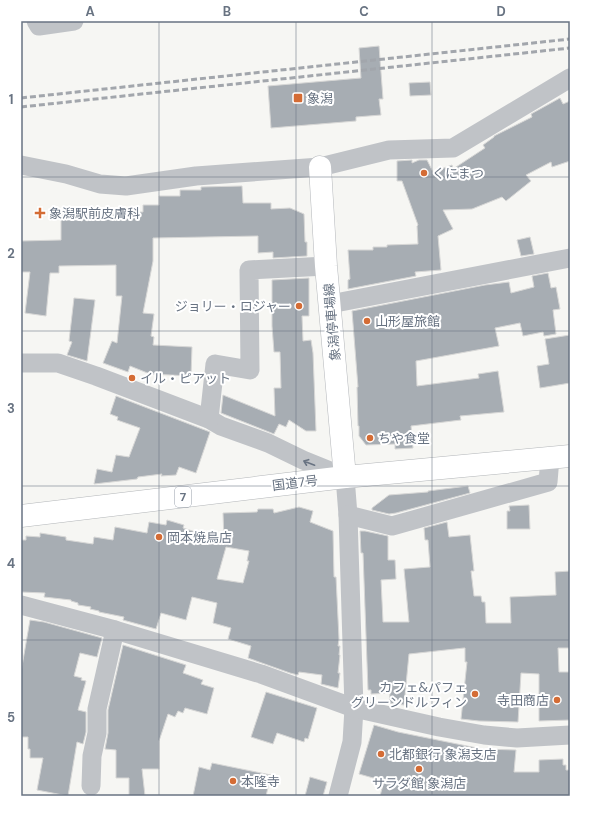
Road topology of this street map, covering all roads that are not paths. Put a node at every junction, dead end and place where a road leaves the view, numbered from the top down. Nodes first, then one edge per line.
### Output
1 (74, 21) edge
2 (32, 25) edge
3 (570, 78) edge
4 (21, 165) edge
5 (320, 166) junction
6 (570, 258) edge
7 (326, 266) junction
8 (330, 304) junction
9 (21, 363) edge
10 (209, 419) junction
11 (560, 457) edge
12 (345, 477) junction
13 (348, 515) junction
14 (21, 516) edge
15 (21, 605) edge
16 (115, 630) junction
17 (354, 708) junction
18 (570, 735) edge
19 (91, 786) dead end
20 (338, 796) edge

1 - 2 street
3 - 5 street
4 - 5 street
5 - 7 main road, 象潟停車場線
6 - 8 street
7 - 8 main road, 象潟停車場線
7 - 10 street
8 - 12 main road, 象潟停車場線
9 - 10 street
12 -> 10 street
11 - 12 main road, 国道7号 / 7
11 - 13 street
12 - 13 street
12 - 14 main road, 国道7号 / 7
13 - 17 street
15 - 16 street
16 - 17 street
16 - 19 street
17 - 18 street
17 - 20 street

